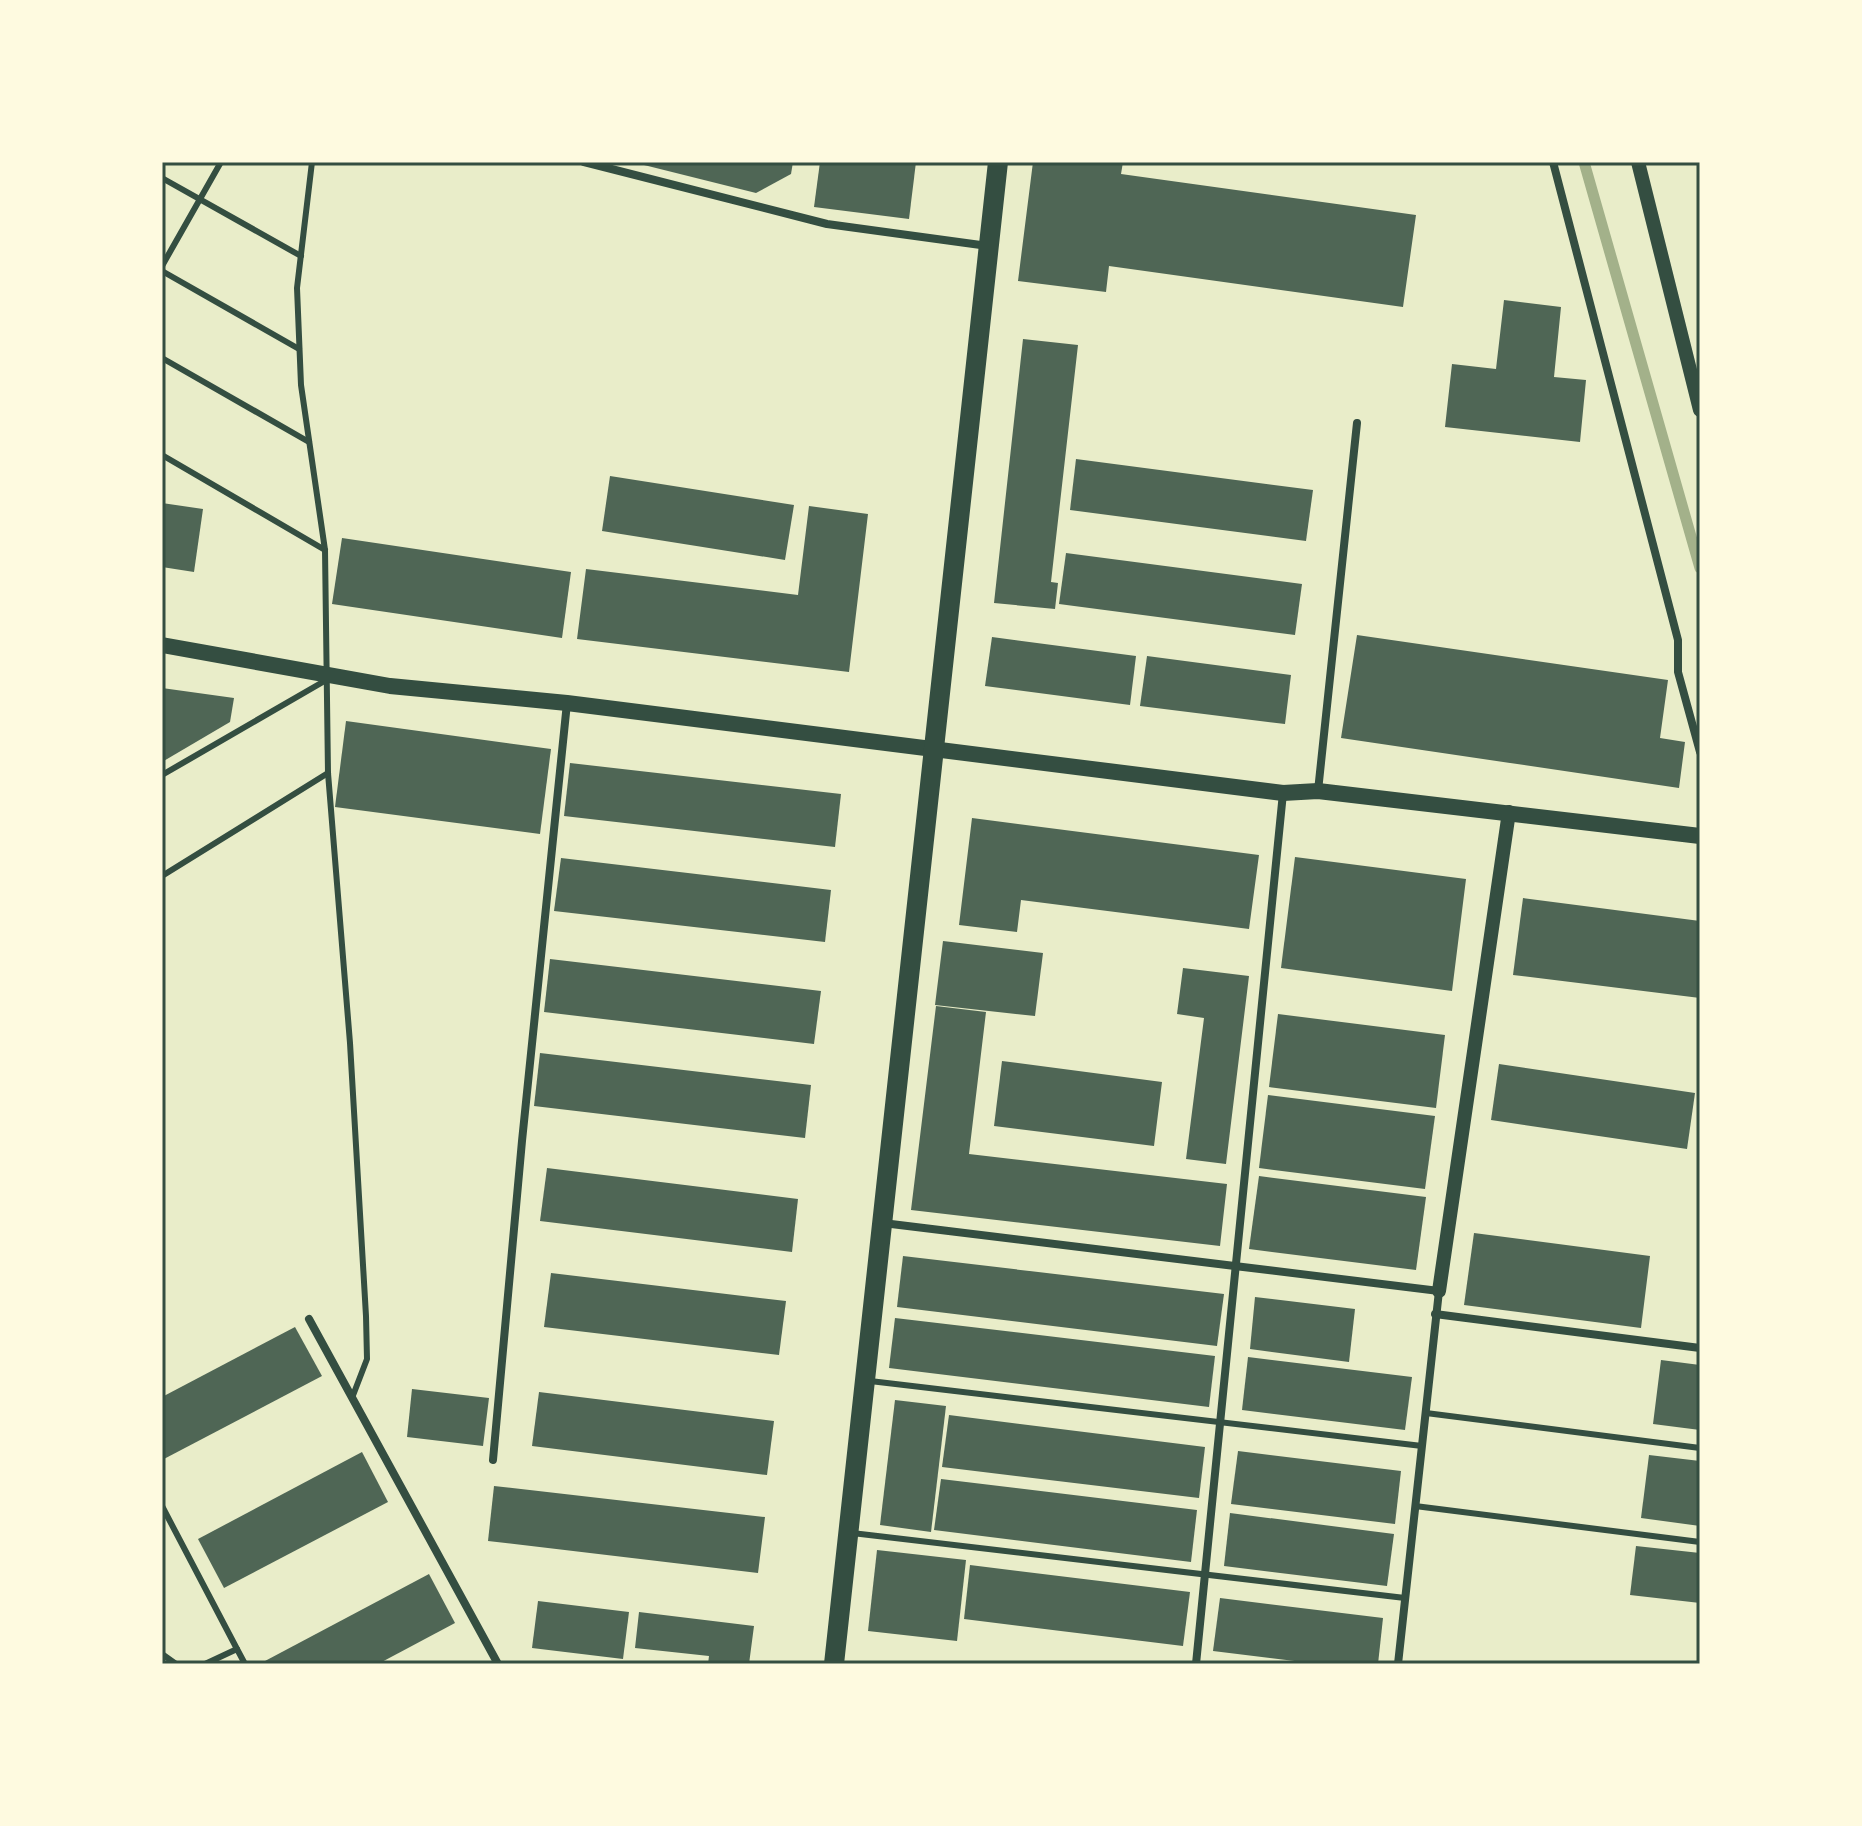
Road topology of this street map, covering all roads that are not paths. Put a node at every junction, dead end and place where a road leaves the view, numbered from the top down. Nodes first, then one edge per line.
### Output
1 (221, 162) edge
2 (584, 162) edge
3 (998, 162) edge
4 (1553, 162) edge
5 (1638, 162) edge
6 (310, 163) edge
7 (162, 178) edge
8 (200, 200) junction
9 (989, 246) junction
10 (301, 256) junction
11 (162, 269) edge
12 (299, 349) junction
13 (162, 358) edge
14 (1700, 410) edge
15 (1357, 423) dead end
16 (309, 442) junction
17 (162, 455) edge
18 (325, 550) junction
19 (162, 645) edge
20 (328, 679) junction
21 (567, 703) junction
22 (934, 749) junction
23 (1700, 752) edge
24 (328, 773) junction
25 (162, 775) edge
26 (1318, 791) junction
27 (1283, 793) junction
28 (1509, 812) junction
29 (1700, 836) edge
30 (162, 876) edge
31 (883, 1223) junction
32 (1237, 1264) junction
33 (1439, 1291) junction
34 (1435, 1314) junction
35 (309, 1319) dead end
36 (1700, 1348) edge
37 (865, 1381) junction
38 (352, 1398) junction
39 (1426, 1413) junction
40 (1220, 1422) junction
41 (1422, 1446) junction
42 (1700, 1448) edge
43 (493, 1460) dead end
44 (162, 1506) edge
45 (1415, 1506) junction
46 (849, 1533) junction
47 (1700, 1542) edge
48 (1205, 1575) junction
49 (1405, 1598) junction
50 (237, 1649) junction
51 (162, 1654) edge
52 (176, 1664) edge
53 (205, 1664) edge
54 (245, 1664) edge
55 (498, 1664) edge
56 (834, 1664) edge
57 (1196, 1664) edge
58 (1398, 1664) edge

1 - 8 lane
2 - 9 street
3 - 9 main road
4 - 23 street
5 - 14 street
6 - 10 lane
7 - 8 lane
8 - 10 lane
8 - 11 lane
9 - 22 main road
10 - 12 lane
11 - 12 lane
12 - 16 lane
13 - 16 lane
15 - 26 street
16 - 18 lane
17 - 18 lane
18 - 20 lane
19 - 21 main road
20 - 24 lane
20 - 25 lane
21 - 22 main road
21 - 43 street
22 - 27 main road
22 - 31 main road
24 - 30 lane
24 - 38 lane
26 - 27 main road
26 - 28 main road
27 - 32 street
28 - 29 main road
28 - 33 street
31 - 32 street
31 - 37 main road
32 - 33 street
32 - 40 street
33 - 34 street
34 - 36 street
34 - 39 street
35 - 38 street
37 - 40 lane
37 - 46 main road
38 - 55 street
39 - 41 street
39 - 42 lane
40 - 41 lane
40 - 48 street
41 - 45 street
44 - 50 lane
45 - 47 lane
45 - 49 street
46 - 48 lane
46 - 56 main road
48 - 49 lane
48 - 57 street
49 - 58 street
50 - 53 lane
50 - 54 lane
51 - 52 lane

